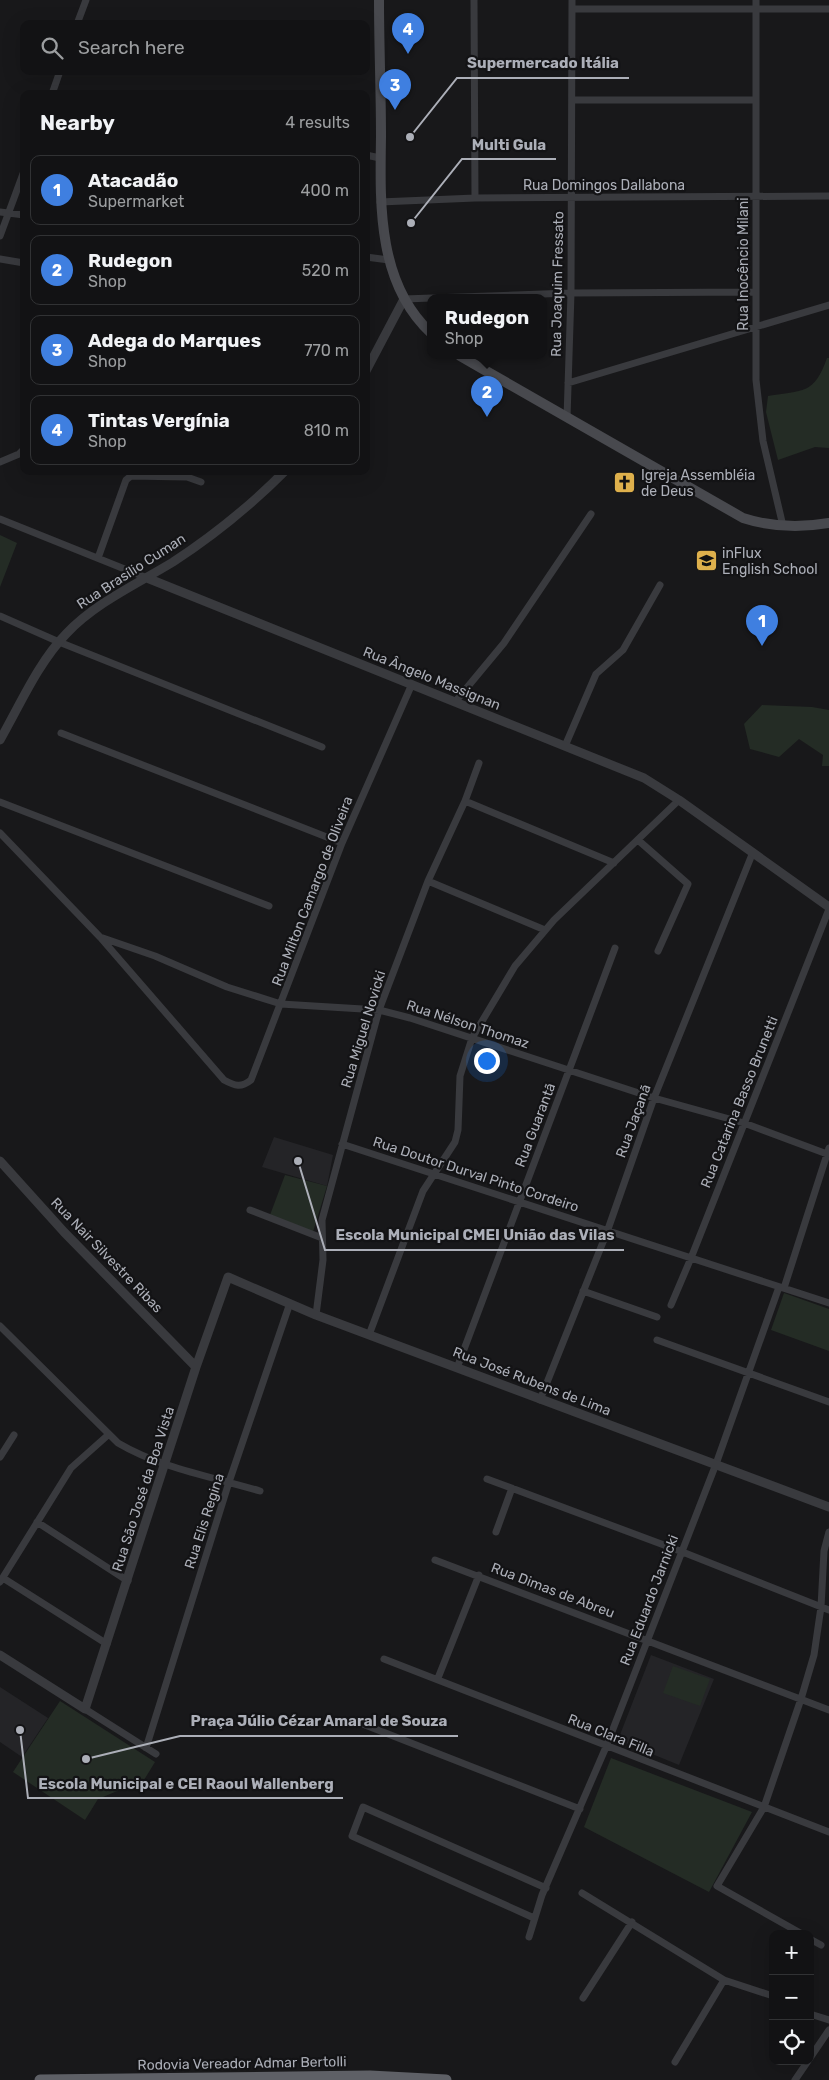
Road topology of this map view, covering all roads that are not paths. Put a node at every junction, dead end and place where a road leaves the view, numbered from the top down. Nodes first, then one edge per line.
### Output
1 (86, 0) edge
2 (379, 0) edge
3 (474, 0) edge
4 (572, 0) edge
5 (756, 0) edge
6 (572, 9) junction
7 (829, 9) edge
8 (756, 10) junction
9 (78, 20) edge
10 (59, 75) edge
11 (53, 90) edge
12 (573, 100) junction
13 (756, 100) junction
14 (370, 156) edge
15 (380, 158) junction
16 (20, 182) edge
17 (829, 196) edge
18 (571, 197) junction
19 (756, 197) junction
20 (475, 198) junction
21 (380, 202) junction
22 (0, 212) edge
23 (8, 213) junction
24 (20, 214) edge
25 (0, 236) edge
26 (370, 258) edge
27 (0, 259) edge
28 (390, 260) junction
29 (20, 262) edge
30 (571, 292) junction
31 (755, 292) junction
32 (515, 294) edge
33 (427, 297) edge
34 (404, 298) junction
35 (829, 305) edge
36 (755, 328) junction
37 (427, 329) edge
38 (465, 359) edge
39 (370, 363) edge
40 (568, 383) junction
41 (567, 418) junction
42 (20, 453) edge
43 (0, 462) edge
44 (280, 475) edge
45 (201, 482) dead end
46 (591, 514) dead end
47 (0, 519) edge
48 (829, 523) edge
49 (783, 526) junction
50 (98, 558) junction
51 (147, 578) junction
52 (660, 585) dead end
53 (0, 616) edge
54 (59, 642) junction
55 (412, 684) junction
56 (455, 702) junction
57 (61, 733) dead end
58 (0, 740) edge
59 (565, 746) junction
60 (322, 747) dead end
61 (479, 763) dead end
62 (679, 800) junction
63 (465, 801) junction
64 (0, 802) edge
65 (0, 833) edge
66 (638, 840) junction
67 (342, 843) junction
68 (753, 852) junction
69 (614, 863) junction
70 (428, 881) junction
71 (269, 906) dead end
72 (829, 908) edge
73 (545, 930) junction
74 (100, 937) junction
75 (615, 948) dead end
76 (658, 951) dead end
77 (281, 1004) junction
78 (379, 1010) junction
79 (472, 1038) junction
80 (569, 1070) junction
81 (654, 1098) junction
82 (744, 1123) junction
83 (342, 1144) junction
84 (828, 1151) edge
85 (0, 1161) edge
86 (434, 1172) junction
87 (520, 1202) junction
88 (250, 1210) dead end
89 (607, 1232) junction
90 (322, 1238) junction
91 (691, 1258) junction
92 (228, 1277) joint
93 (781, 1288) junction
94 (584, 1292) junction
95 (290, 1303) junction
96 (671, 1304) dead end
97 (829, 1304) edge
98 (316, 1315) junction
99 (657, 1317) dead end
100 (0, 1326) edge
101 (369, 1335) junction
102 (657, 1340) dead end
103 (196, 1367) junction
104 (457, 1368) junction
105 (748, 1374) junction
106 (540, 1400) junction
107 (829, 1402) edge
108 (14, 1435) dead end
109 (108, 1435) junction
110 (0, 1457) edge
111 (166, 1464) junction
112 (716, 1464) junction
113 (487, 1479) dead end
114 (230, 1482) junction
115 (512, 1488) junction
116 (260, 1491) dead end
117 (829, 1507) edge
118 (38, 1522) junction
119 (496, 1532) dead end
120 (829, 1532) edge
121 (680, 1551) junction
122 (435, 1560) dead end
123 (479, 1575) junction
124 (1, 1580) edge
125 (128, 1581) junction
126 (821, 1607) junction
127 (829, 1610) edge
128 (648, 1640) junction
129 (107, 1644) junction
130 (0, 1655) edge
131 (384, 1659) dead end
132 (438, 1678) junction
133 (801, 1699) junction
134 (85, 1709) junction
135 (829, 1710) edge
136 (360, 1724) dead end
137 (606, 1747) junction
138 (146, 1748) junction
139 (156, 1754) dead end
140 (764, 1807) junction
141 (580, 1809) junction
142 (829, 1832) edge
143 (546, 1888) junction
144 (582, 1893) dead end
145 (534, 1918) junction
146 (632, 1922) junction
147 (795, 1930) edge
148 (528, 1937) dead end
149 (814, 1941) edge
150 (821, 1945) dead end
151 (724, 1980) junction
152 (769, 1995) edge
153 (583, 1998) dead end
154 (814, 2016) edge
155 (820, 2018) junction
156 (829, 2020) edge
157 (829, 2030) edge
158 (814, 2052) edge
159 (675, 2062) dead end
160 (805, 2065) edge
161 (40, 2080) edge
162 (446, 2080) edge
163 (795, 2080) edge

1 - 9 street
2 - 15 main road
3 - 20 street
4 - 6 street, Rua Joaquim Fressato
5 - 8 street, Rua Inocêncio Milani
6 - 8 street
6 - 12 street, Rua Joaquim Fressato
7 - 8 street
8 - 13 street, Rua Inocêncio Milani
10 - 11 street
12 - 13 street
12 - 18 street, Rua Joaquim Fressato
13 - 19 street, Rua Inocêncio Milani
14 - 15 street
15 - 21 main road
16 - 23 street
17 - 19 street, Rua Domingos Dallabona
18 - 19 street, Rua Domingos Dallabona
18 - 20 street, Rua Domingos Dallabona
18 - 30 street, Rua Joaquim Fressato
19 - 31 street, Rua Inocêncio Milani
20 - 21 street, Rua Domingos Dallabona
21 - 28 main road
22 - 23 street
23 - 24 street
23 - 25 street
26 - 28 street
27 - 29 street
28 - 34 main road
30 - 31 street
30 - 32 street
30 - 40 street, Rua Joaquim Fressato
31 - 36 street, Rua Inocêncio Milani
33 - 34 street
34 - 37 main road
34 - 39 street
35 - 36 street
36 - 40 street
36 - 49 street, Rua Inocêncio Milani
38 - 41 main road
40 - 41 street, Rua Joaquim Fressato
41 - 49 main road
42 - 43 street
44 - 51 street, Rua Brasílio Cuman
45 - 50 street
46 - 56 street
47 - 50 street, Rua Ângelo Massignan
48 - 49 main road
50 - 51 street, Rua Ângelo Massignan
51 - 54 street, Rua Brasílio Cuman
51 - 55 street, Rua Ângelo Massignan
52 - 59 street
53 - 54 street
54 - 58 street, Rua Brasílio Cuman
54 - 60 street
55 - 56 street, Rua Ângelo Massignan
55 - 67 street, Rua Milton Camargo de Oliveira
56 - 59 street, Rua Ângelo Massignan
57 - 67 street
59 - 62 street, Rua Ângelo Massignan
61 - 63 street, Rua Miguel Novicki
62 - 66 street
62 - 68 street, Rua Ângelo Massignan
63 - 69 street
63 - 70 street, Rua Miguel Novicki
64 - 71 street
65 - 74 street
66 - 69 street
66 - 76 street
67 - 77 street, Rua Milton Camargo de Oliveira
68 - 72 street, Rua Ângelo Massignan
68 - 81 street, Rua Jaçanã
69 - 73 street
70 - 73 street
70 - 78 street, Rua Miguel Novicki
72 - 82 street, Rua Catarina Basso Brunetti
73 - 79 street
74 - 77 street, Rua Nélson Thomaz
74 - 77 street, Rua Milton Camargo de Oliveira
75 - 80 street, Rua Guarantã
77 - 78 street, Rua Nélson Thomaz
78 - 79 street, Rua Nélson Thomaz
78 - 83 street, Rua Miguel Novicki
79 - 80 street, Rua Nélson Thomaz
79 - 86 street
80 - 81 street, Rua Nélson Thomaz
80 - 87 street, Rua Guarantã
81 - 82 street, Rua Nélson Thomaz
81 - 89 street, Rua Jaçanã
82 - 84 street, Rua Nélson Thomaz
82 - 91 street, Rua Catarina Basso Brunetti
83 - 86 street, Rua Doutor Durval Pinto Cordeiro
83 - 90 street, Rua Miguel Novicki
84 - 93 street, Rua Eduardo Jarnicki
85 - 103 street, Rua Nair Silvestre Ribas
86 - 87 street, Rua Doutor Durval Pinto Cordeiro
86 - 101 street
87 - 89 street, Rua Doutor Durval Pinto Cordeiro
87 - 104 street, Rua Guarantã
88 - 90 street
89 - 91 street, Rua Doutor Durval Pinto Cordeiro
89 - 94 street, Rua Jaçanã
90 - 98 street, Rua Miguel Novicki
91 - 93 street, Rua Doutor Durval Pinto Cordeiro
91 - 96 street, Rua Catarina Basso Brunetti
92 - 95 street, Rua José Rubens de Lima
92 - 103 street, Rua São José da Boa Vista
93 - 97 street, Rua Doutor Durval Pinto Cordeiro
93 - 105 street, Rua Eduardo Jarnicki
94 - 99 street
94 - 106 street, Rua Jaçanã
95 - 98 street, Rua José Rubens de Lima
95 - 114 street, Rua Elis Regina
98 - 101 street, Rua José Rubens de Lima
100 - 109 street
101 - 104 street, Rua José Rubens de Lima
102 - 105 street
103 - 111 street, Rua São José da Boa Vista
104 - 106 street, Rua José Rubens de Lima
105 - 107 street
105 - 112 street, Rua Eduardo Jarnicki
106 - 112 street, Rua José Rubens de Lima
108 - 110 street
109 - 111 street
109 - 118 street
111 - 114 street
111 - 125 street, Rua São José da Boa Vista
112 - 117 street, Rua José Rubens de Lima
112 - 121 street, Rua Eduardo Jarnicki
113 - 115 street
114 - 116 street
114 - 138 street, Rua Elis Regina
115 - 119 street
115 - 121 street
118 - 124 street
118 - 125 street
120 - 126 street
121 - 126 street
121 - 128 street, Rua Eduardo Jarnicki
122 - 123 street, Rua Dimas de Abreu
123 - 128 street, Rua Dimas de Abreu
123 - 132 street
124 - 129 street
125 - 129 street, Rua São José da Boa Vista
126 - 127 street
126 - 133 street
128 - 133 street, Rua Dimas de Abreu
128 - 137 street, Rua Eduardo Jarnicki
129 - 134 street, Rua São José da Boa Vista
130 - 134 street
131 - 132 street, Rua Clara Filla
132 - 137 street, Rua Clara Filla
133 - 135 street, Rua Dimas de Abreu
133 - 140 street
134 - 138 street
136 - 141 street
137 - 140 street, Rua Clara Filla
137 - 141 street, Rua Eduardo Jarnicki
138 - 139 street
140 - 142 street, Rua Clara Filla
140 - 147 street
141 - 143 street, Rua Eduardo Jarnicki
143 - 145 street, Rua Eduardo Jarnicki
143 - 145 street
144 - 146 street
145 - 148 street, Rua Eduardo Jarnicki
146 - 151 street
146 - 153 street
149 - 150 street
151 - 152 street
151 - 159 street
154 - 155 street
155 - 156 street
155 - 157 street
157 - 158 street
160 - 163 street
161 - 162 highway, Rodovia Vereador Admar Bertolli

